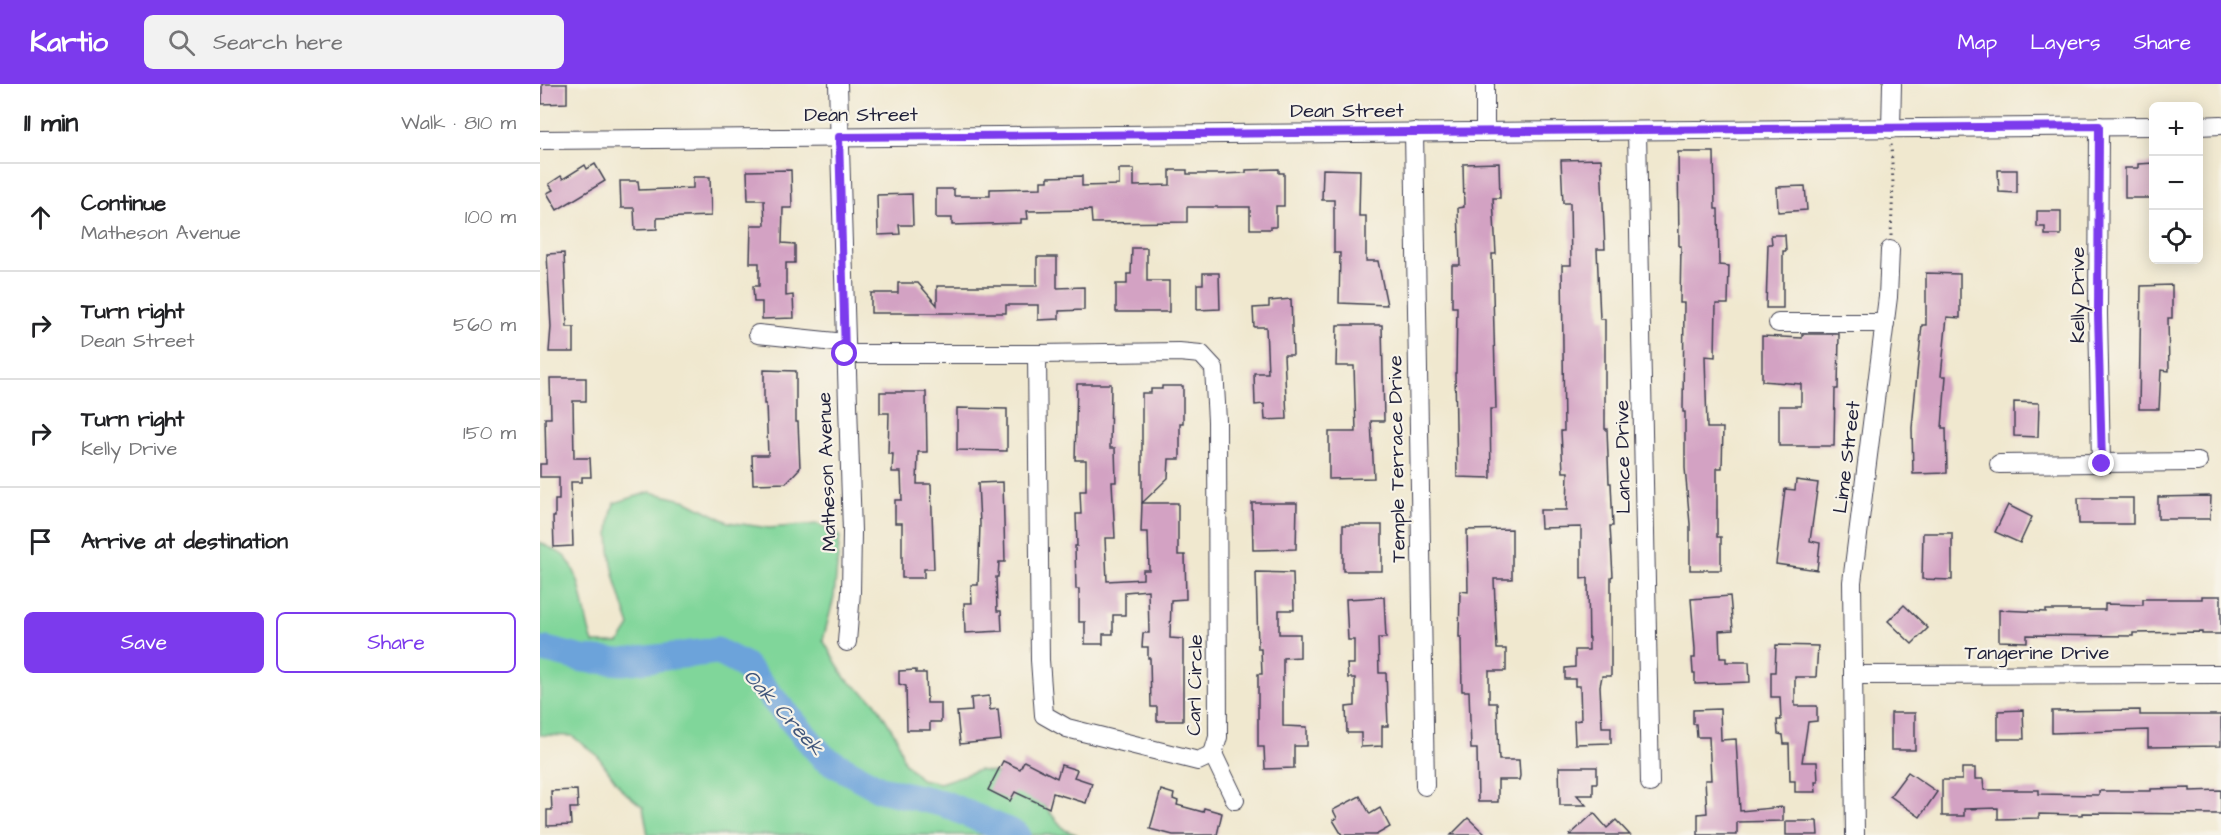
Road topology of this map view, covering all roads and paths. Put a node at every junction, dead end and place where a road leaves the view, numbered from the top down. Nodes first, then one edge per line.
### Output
1 (838, 84) edge
2 (1485, 84) edge
3 (1892, 84) edge
4 (2221, 125) edge
5 (2099, 126) junction
6 (2149, 126) edge
7 (2203, 126) edge
8 (1891, 129) junction
9 (1637, 131) junction
10 (1413, 132) junction
11 (1485, 132) junction
12 (839, 137) junction
13 (540, 140) edge
14 (1890, 250) joint
15 (1778, 322) dead end
16 (1885, 323) junction
17 (758, 334) dead end
18 (845, 348) junction
19 (1037, 354) junction
20 (2198, 462) dead end
21 (2102, 464) junction
22 (1999, 465) dead end
23 (847, 642) dead end
24 (2221, 674) edge
25 (1853, 675) junction
26 (1213, 754) junction
27 (1650, 783) dead end
28 (1425, 786) dead end
29 (1235, 800) dead end
30 (1855, 835) edge

1 - 12 street, Matheson Avenue
2 - 11 street
3 - 8 street
4 - 7 street
5 - 6 street, Dean Street
5 - 8 street, Dean Street
5 - 21 street, Kelly Drive
8 - 9 street, Dean Street
8 - 14 path
9 - 11 street, Dean Street
9 - 27 street, Lance Drive
10 - 11 street, Dean Street
10 - 12 street, Dean Street
10 - 28 street, Temple Terrace Drive
12 - 13 street, Dean Street
12 - 18 street, Matheson Avenue
14 - 16 street, Lime Street
15 - 16 street
16 - 25 street, Lime Street
17 - 18 street, Carl Circle
18 - 19 street, Carl Circle
18 - 23 street, Matheson Avenue
19 - 26 street, Carl Circle
19 - 26 street, Carl Circle
20 - 21 street
21 - 22 street
24 - 25 street, Tangerine Drive
25 - 30 street, Lime Street
26 - 29 street

